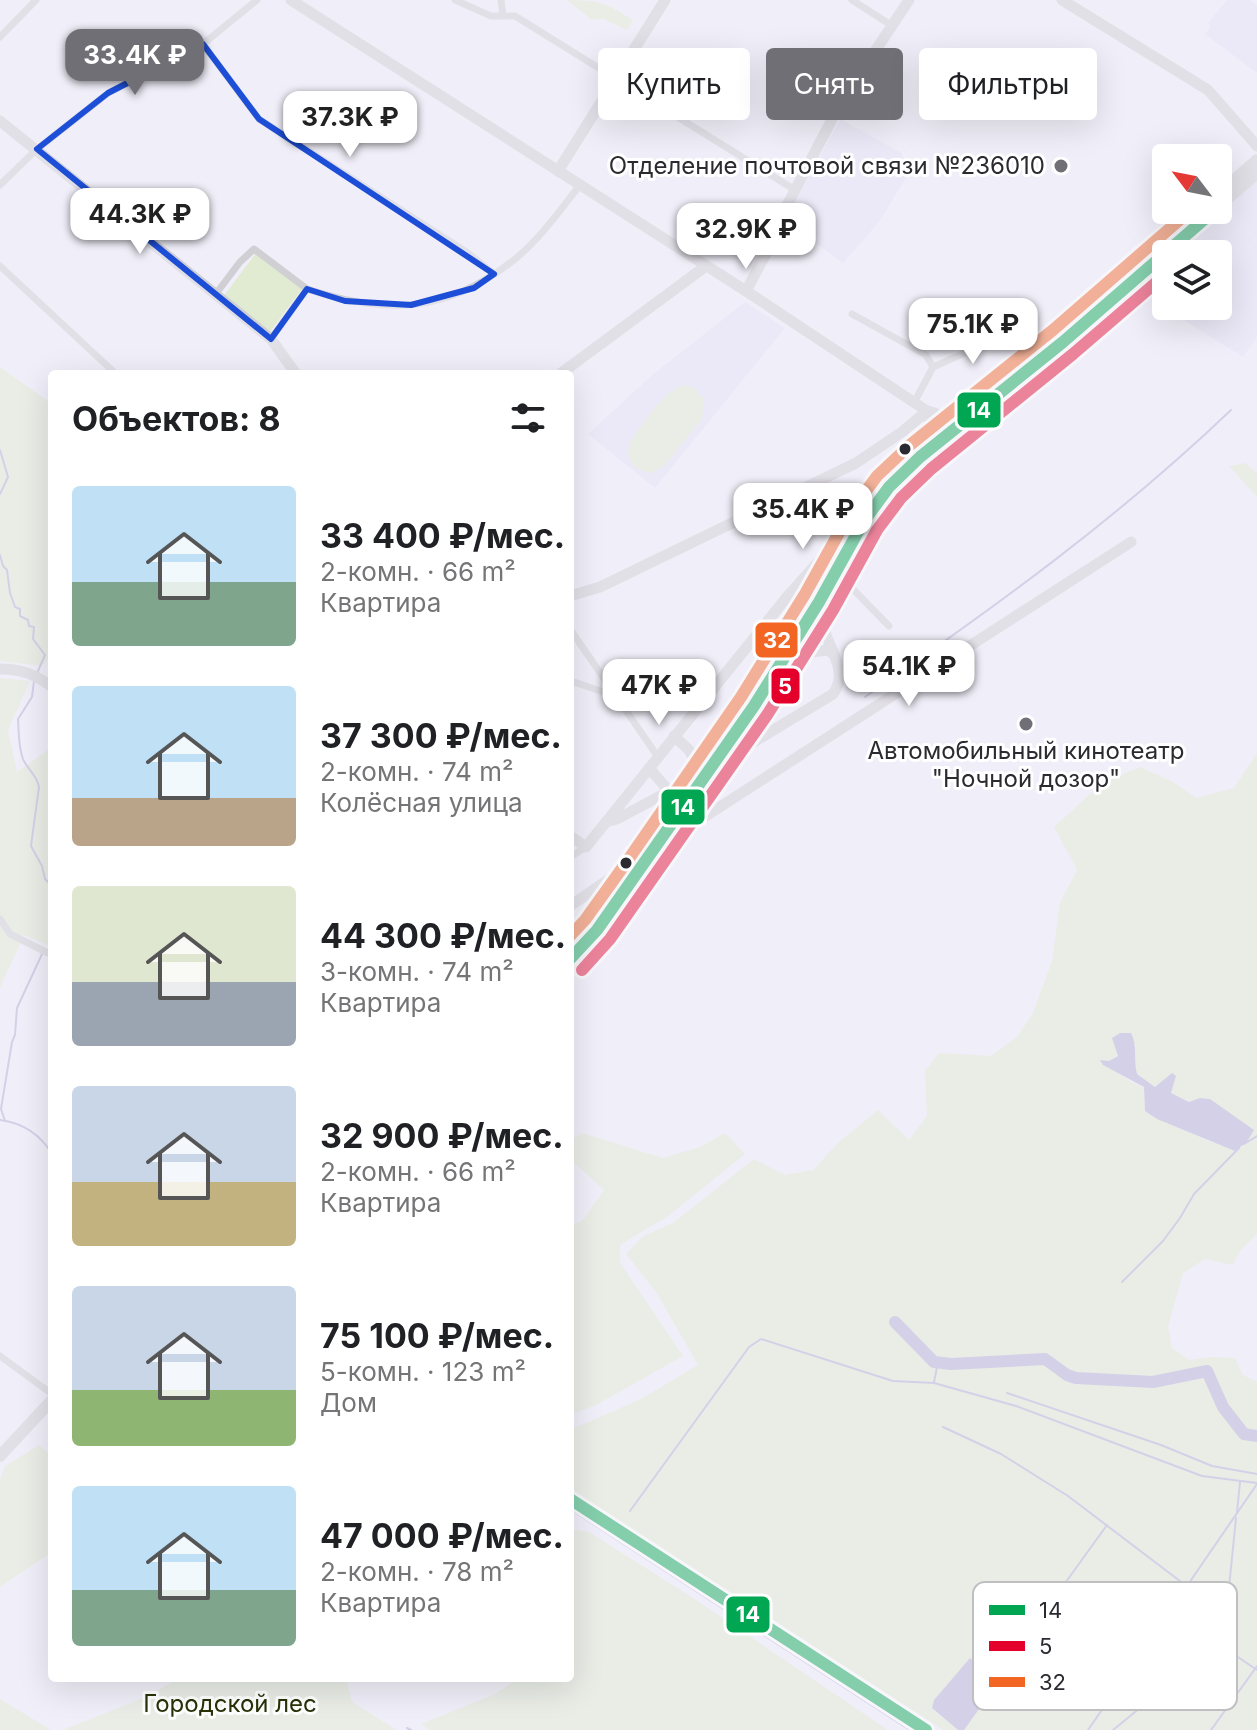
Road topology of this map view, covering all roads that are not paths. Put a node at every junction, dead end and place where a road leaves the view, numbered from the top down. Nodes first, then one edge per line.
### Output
1 (36, 0) edge
2 (257, 0) edge
3 (291, 0) edge
4 (455, 0) edge
5 (501, 0) edge
6 (665, 0) edge
7 (852, 0) edge
8 (909, 0) edge
9 (1062, 0) edge
10 (503, 16) junction
11 (891, 25) junction
12 (0, 37) edge
13 (203, 44) junction
14 (636, 48) edge
15 (876, 48) edge
16 (598, 67) edge
17 (598, 109) edge
18 (683, 120) edge
19 (832, 120) edge
20 (0, 121) edge
21 (1257, 146) edge
22 (37, 149) junction
23 (1257, 160) edge
24 (558, 171) junction
25 (1257, 173) edge
26 (1232, 182) edge
27 (0, 185) edge
28 (580, 185) junction
29 (795, 190) junction
30 (1232, 194) edge
31 (1184, 224) edge
32 (1198, 224) edge
33 (0, 266) edge
34 (706, 266) junction
35 (494, 274) junction
36 (307, 289) junction
37 (746, 291) junction
38 (215, 295) junction
39 (852, 314) dead end
40 (990, 332) dead end
41 (271, 339) junction
42 (933, 367) junction
43 (112, 370) edge
44 (293, 370) edge
45 (565, 370) edge
46 (915, 401) junction
47 (927, 411) junction
48 (945, 431) junction
49 (855, 521) junction
50 (1131, 542) dead end
51 (834, 575) junction
52 (824, 592) junction
53 (574, 595) edge
54 (787, 597) junction
55 (800, 616) junction
56 (889, 626) dead end
57 (574, 635) edge
58 (832, 653) junction
59 (0, 669) edge
60 (574, 682) edge
61 (48, 684) edge
62 (614, 695) junction
63 (754, 706) junction
64 (674, 736) junction
65 (721, 745) junction
66 (658, 757) junction
67 (724, 760) dead end
68 (696, 762) dead end
69 (649, 768) junction
70 (606, 822) junction
71 (574, 839) edge
72 (667, 841) dead end
73 (586, 847) junction
74 (574, 854) edge
75 (618, 873) dead end
76 (574, 903) edge
77 (603, 912) junction
78 (0, 919) edge
79 (574, 940) edge
80 (47, 952) edge
81 (574, 953) edge
82 (0, 1356) edge
83 (48, 1394) edge
84 (48, 1402) edge
85 (0, 1456) edge
86 (574, 1502) edge
87 (926, 1730) edge

1 - 12 street
2 - 13 street
3 - 24 street
4 - 10 street
5 - 10 street
6 - 14 street
7 - 11 street
8 - 11 street
9 - 21 street
10 - 16 street
11 - 15 street
13 - 22 street
13 - 35 street
17 - 24 street
18 - 29 street
19 - 29 street
20 - 22 street
22 - 27 street
22 - 38 street
23 - 26 main road
24 - 28 street
25 - 30 main road
28 - 34 street
28 - 35 street
29 - 37 street
31 - 48 main road
32 - 48 main road
33 - 43 street
34 - 37 street
34 - 45 street
35 - 36 street
36 - 38 street
36 - 41 street
37 - 46 street
38 - 41 street
39 - 42 street
40 - 42 street
41 - 44 street
42 - 46 street
46 - 47 street
47 - 48 street
47 - 53 street
48 - 49 main road
48 - 51 main road
49 - 54 street
49 - 55 main road
50 - 72 street
51 - 52 main road
51 - 56 street
52 - 58 street
52 - 63 main road
54 - 55 street
54 - 64 street
55 - 65 main road
57 - 62 street
58 - 63 street
58 - 67 street
59 - 61 street
60 - 62 street
62 - 66 street
63 - 65 main road
64 - 66 street
64 - 68 street
65 - 77 main road
66 - 69 street
69 - 70 street
69 - 70 street
70 - 73 street
71 - 73 street
73 - 74 street
75 - 76 street
77 - 79 main road
77 - 81 main road
78 - 80 street
82 - 83 street
84 - 85 main road
86 - 87 street

